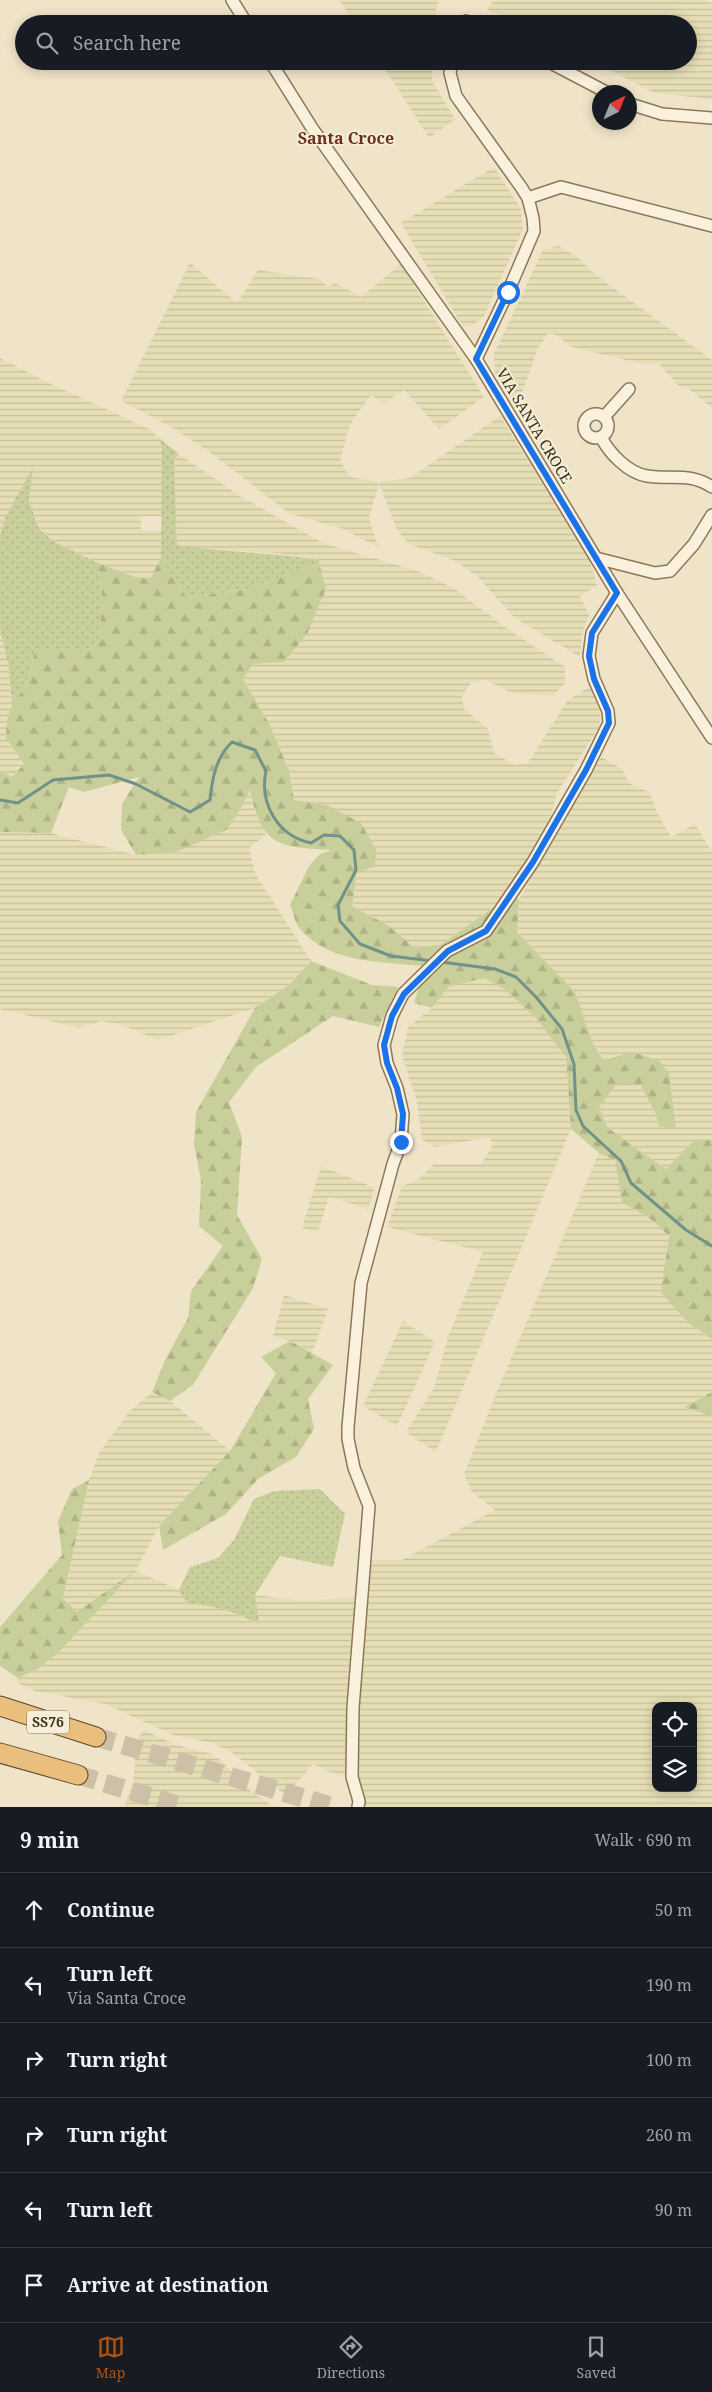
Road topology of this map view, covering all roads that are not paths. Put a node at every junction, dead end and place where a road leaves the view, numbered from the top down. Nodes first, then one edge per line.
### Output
1 (232, 0) edge
2 (241, 15) edge
3 (276, 70) edge
4 (450, 70) edge
5 (564, 70) edge
6 (593, 85) edge
7 (637, 106) edge
8 (712, 118) edge
9 (528, 198) junction
10 (712, 226) edge
11 (483, 344) junction
12 (466, 345) junction
13 (476, 359) junction
14 (630, 389) dead end
15 (604, 417) junction
16 (600, 437) junction
17 (712, 486) edge
18 (712, 515) edge
19 (596, 558) junction
20 (617, 593) junction
21 (712, 738) edge
22 (0, 1706) edge
23 (96, 1737) tunnel mouth
24 (0, 1753) edge
25 (78, 1775) tunnel mouth
26 (358, 1807) edge

1 - 2 street
3 - 12 street, VIA SANTA CROCE
4 - 9 street
5 - 6 street
7 - 8 street
9 - 10 street
9 - 11 street
11 - 12 street
11 - 13 street
12 - 13 street, VIA SANTA CROCE
13 - 19 street, VIA SANTA CROCE
14 - 15 street
15 - 16 street
15 - 16 street
16 - 17 street
18 - 19 street
19 - 20 street, VIA SANTA CROCE
20 - 21 street, VIA SANTA CROCE
20 - 26 street
22 - 23 highway, SS76
24 - 25 highway

